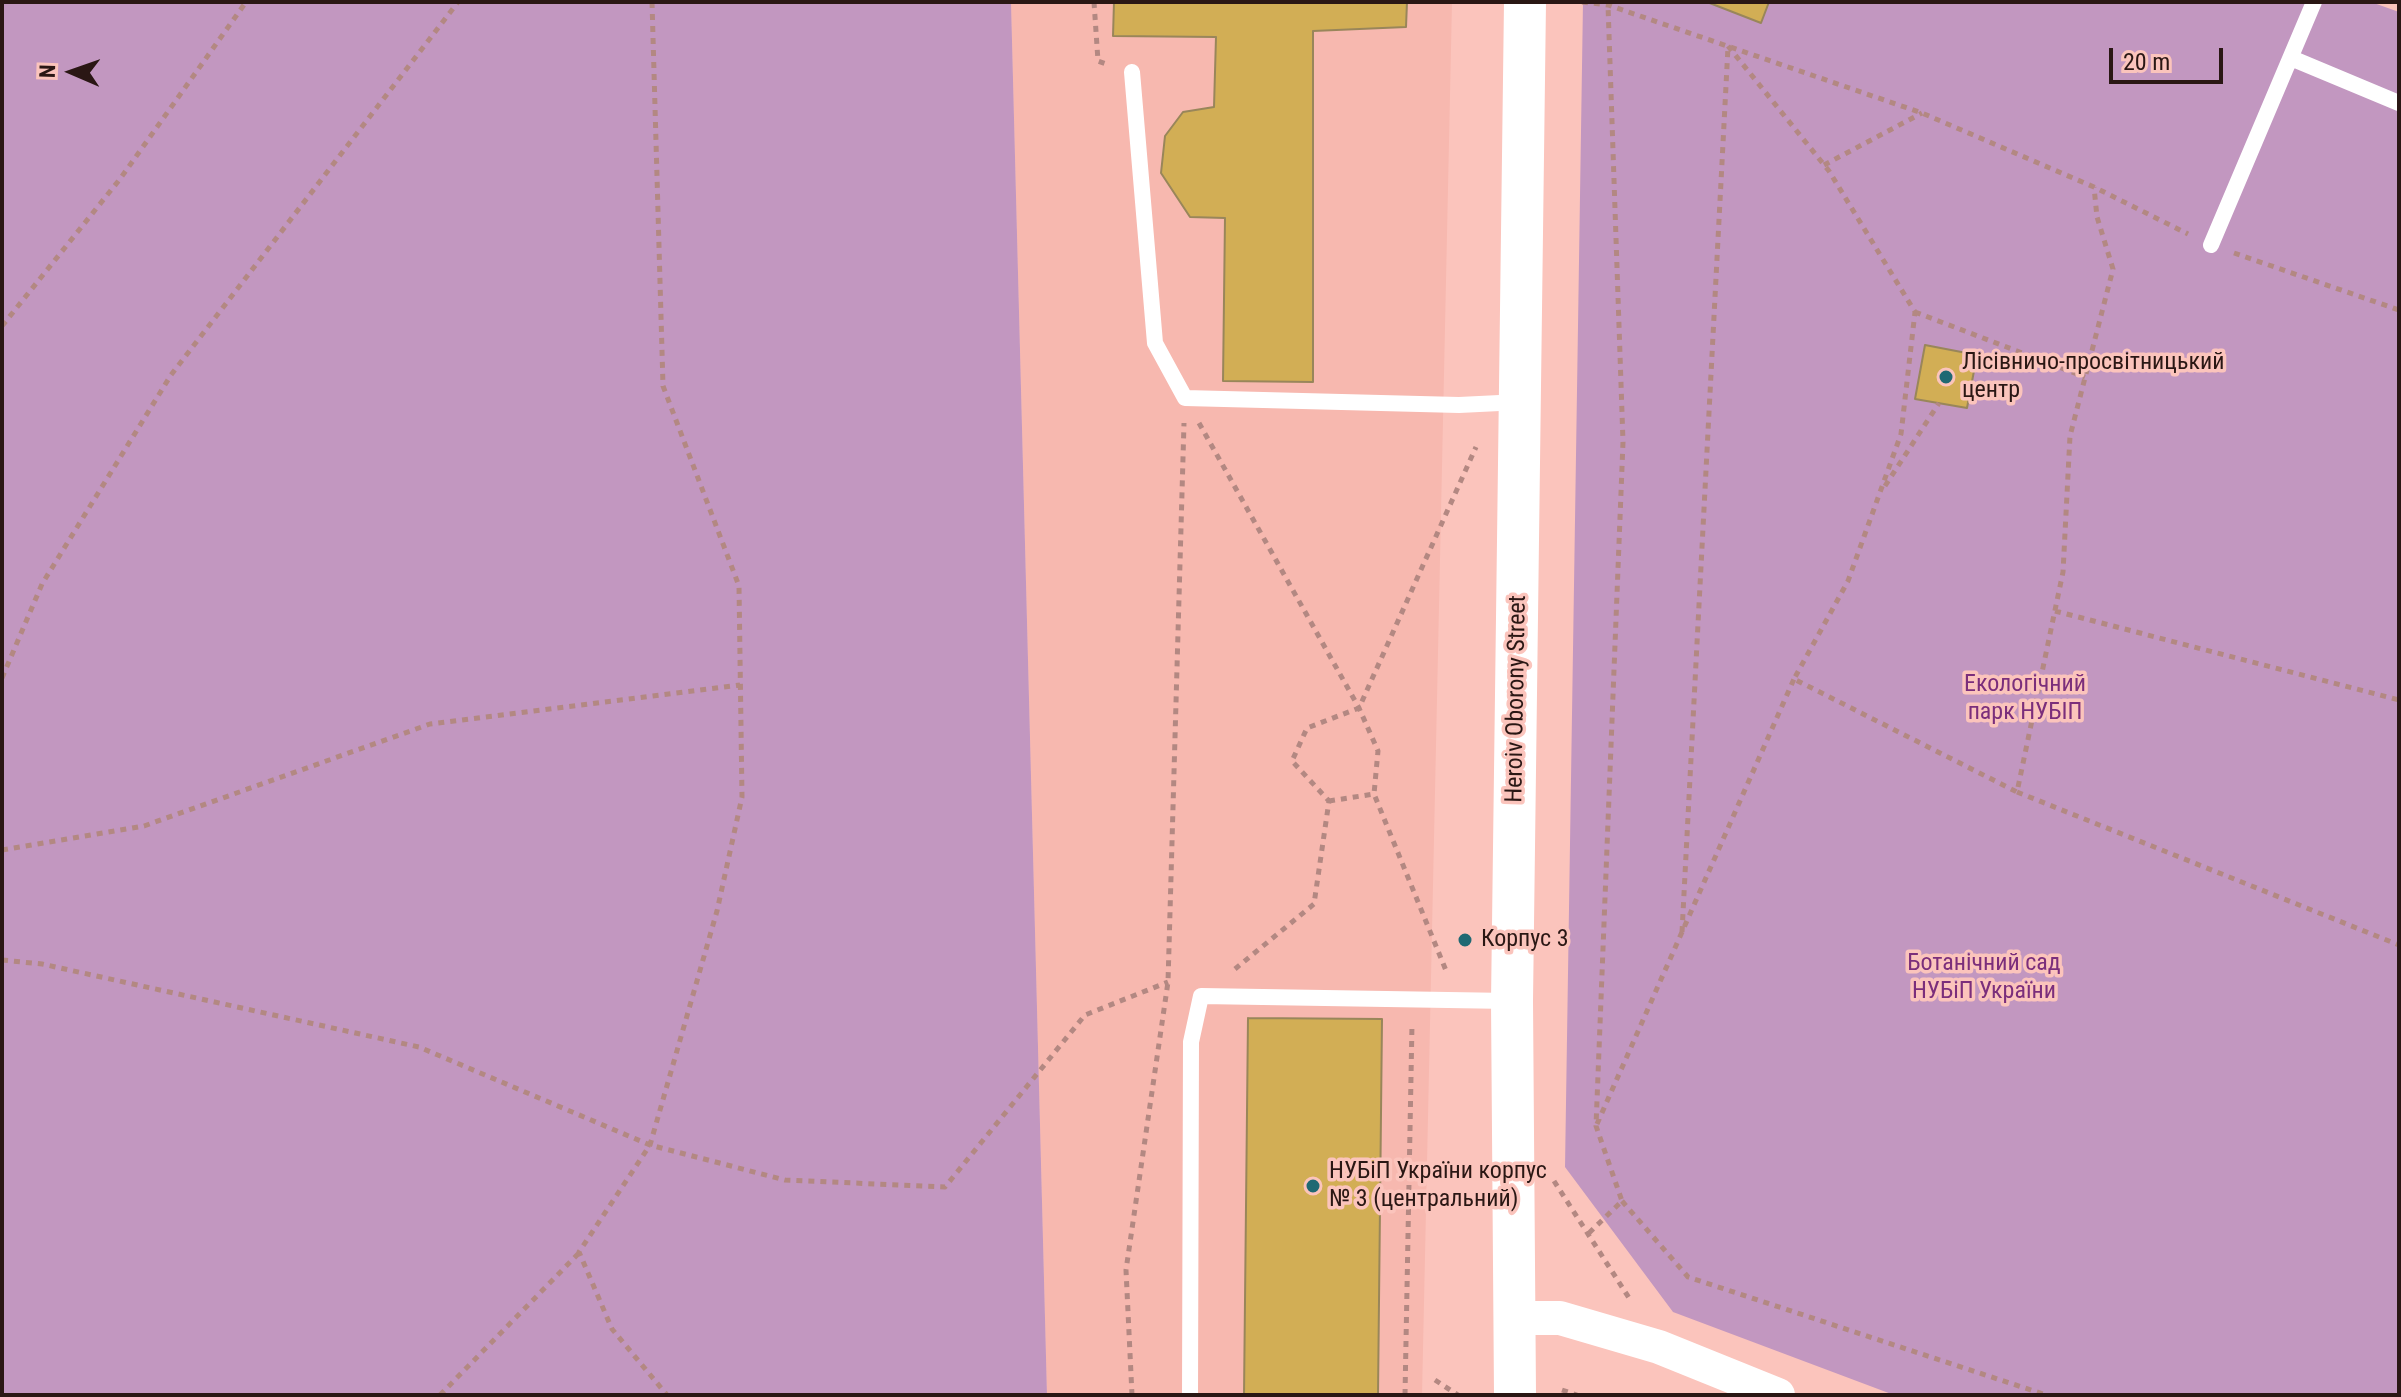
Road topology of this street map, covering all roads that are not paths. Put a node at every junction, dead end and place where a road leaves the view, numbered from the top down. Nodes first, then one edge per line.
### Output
1 (1525, 2) edge
2 (2314, 2) edge
3 (2291, 58) junction
4 (1132, 72) road end
5 (2399, 103) edge
6 (2211, 245) road end
7 (1521, 402) junction
8 (1512, 1001) junction
9 (1515, 1318) junction
10 (1190, 1395) edge
11 (1515, 1395) edge
12 (1778, 1395) edge

1 - 7 street, Heroiv Oborony Street
2 - 3 lane
3 - 5 lane
3 - 6 lane
4 - 7 lane
7 - 8 street, Heroiv Oborony Street
8 - 9 street, Heroiv Oborony Street
8 - 10 lane
9 - 11 street, Heroiv Oborony Street
9 - 12 street

